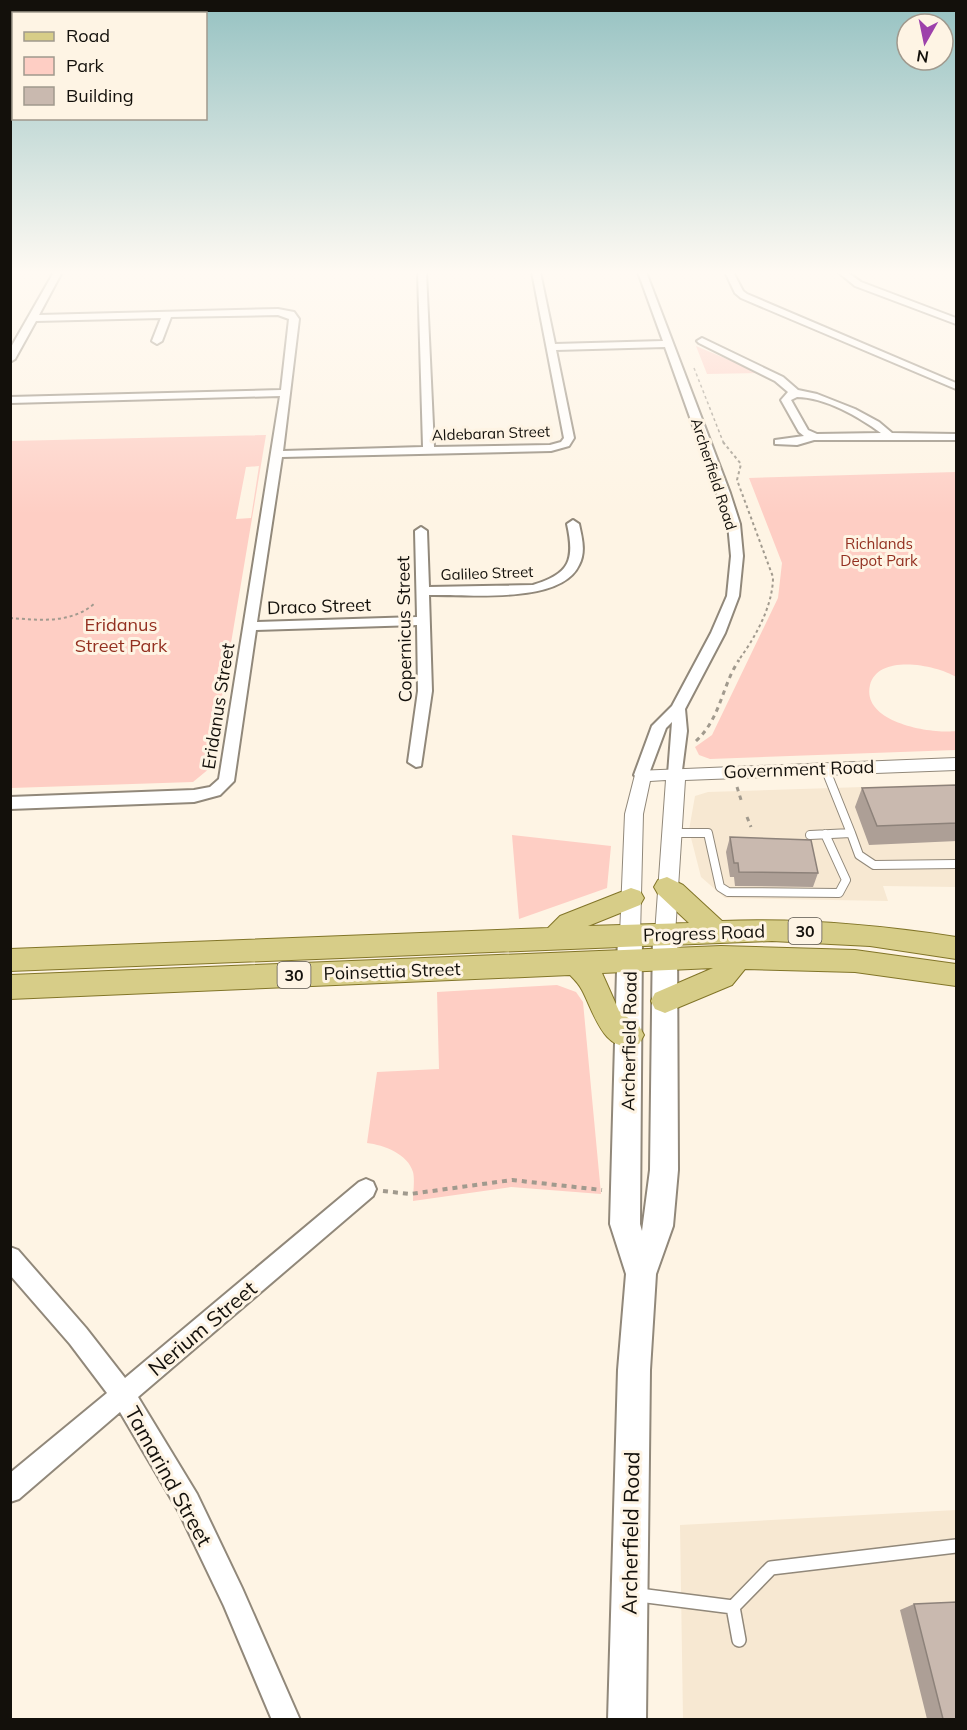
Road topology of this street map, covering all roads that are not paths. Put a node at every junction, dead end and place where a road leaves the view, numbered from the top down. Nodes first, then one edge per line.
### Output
1 (290, 353) edge
2 (425, 353) edge
3 (552, 353) edge
4 (671, 353) edge
5 (722, 353) edge
6 (878, 353) edge
7 (726, 355) junction
8 (713, 360) dead end
9 (957, 386) edge
10 (286, 393) junction
11 (795, 393) junction
12 (10, 400) edge
13 (889, 436) junction
14 (814, 437) junction
15 (957, 437) edge
16 (779, 442) dead end
17 (429, 451) junction
18 (276, 454) junction
19 (573, 524) dead end
20 (421, 531) dead end
21 (422, 591) junction
22 (423, 621) junction
23 (251, 626) junction
24 (678, 709) junction
25 (416, 762) dead end
26 (957, 764) edge
27 (825, 768) junction
28 (676, 774) junction
29 (642, 775) junction
30 (10, 803) edge
31 (670, 834) junction
32 (825, 834) junction
33 (851, 834) junction
34 (810, 835) dead end
35 (957, 864) edge
36 (667, 887) junction
37 (631, 898) junction
38 (716, 932) junction
39 (556, 937) junction
40 (665, 947) junction
41 (630, 948) junction
42 (957, 948) edge
43 (740, 957) junction
44 (10, 960) edge
45 (577, 963) junction
46 (957, 975) edge
47 (10, 987) edge
48 (665, 1001) junction
49 (629, 1035) junction
50 (366, 1189) road end
51 (10, 1258) edge
52 (641, 1274) junction
53 (123, 1395) junction
54 (10, 1490) edge
55 (957, 1545) edge
56 (628, 1594) junction
57 (734, 1607) junction
58 (739, 1640) dead end
59 (286, 1719) edge
60 (627, 1719) edge

1 - 10 street, Eridanus Street
2 - 17 street
3 - 17 street, Aldebaran Street
4 - 24 street, Archerfield Road
5 - 7 street
6 - 9 street
7 - 8 street
7 - 11 street
10 - 12 street
10 - 18 street, Eridanus Street
11 - 13 street
11 - 14 street
13 - 14 street
13 - 15 street
14 - 16 street
17 - 18 street, Aldebaran Street
18 - 23 street, Eridanus Street
19 - 21 street, Galileo Street
20 - 21 street, Copernicus Street
21 - 22 street, Copernicus Street
22 - 23 street, Draco Street
22 - 25 street, Copernicus Street
23 - 30 street, Eridanus Street
24 - 28 street, Archerfield Road
24 - 29 street, Archerfield Road
26 - 27 street, Government Road
27 - 28 street, Government Road
27 - 33 lane
28 - 29 street, Government Road
28 - 31 street, Archerfield Road
29 - 37 street, Archerfield Road
31 - 32 lane
31 - 36 street, Archerfield Road
32 - 33 lane
32 - 34 lane
33 - 35 lane
36 - 38 main road
36 - 40 street, Archerfield Road
37 - 39 main road
37 - 41 street, Archerfield Road
38 - 40 main road, Progress Road / 30
38 - 42 main road, Progress Road / 30
39 - 41 main road, Poinsettia Street / 30
39 - 44 main road, Poinsettia Street / 30
40 - 41 main road, Progress Road / 30
40 - 43 main road, Progress Road / 30
40 - 48 main road, Archerfield Road
41 - 45 main road, Poinsettia Street / 30
41 - 49 main road, Archerfield Road
43 - 46 main road, Progress Road / 30
43 - 48 main road
45 - 47 main road, Poinsettia Street / 30
45 - 49 main road
48 - 52 main road, Archerfield Road
49 - 52 main road, Archerfield Road
50 - 53 street, Nerium Street
51 - 53 street, Tamarind Street
52 - 56 main road, Archerfield Road
53 - 54 street, Nerium Street
53 - 59 street, Tamarind Street
55 - 57 lane
56 - 57 lane
56 - 60 main road, Archerfield Road
57 - 58 lane

